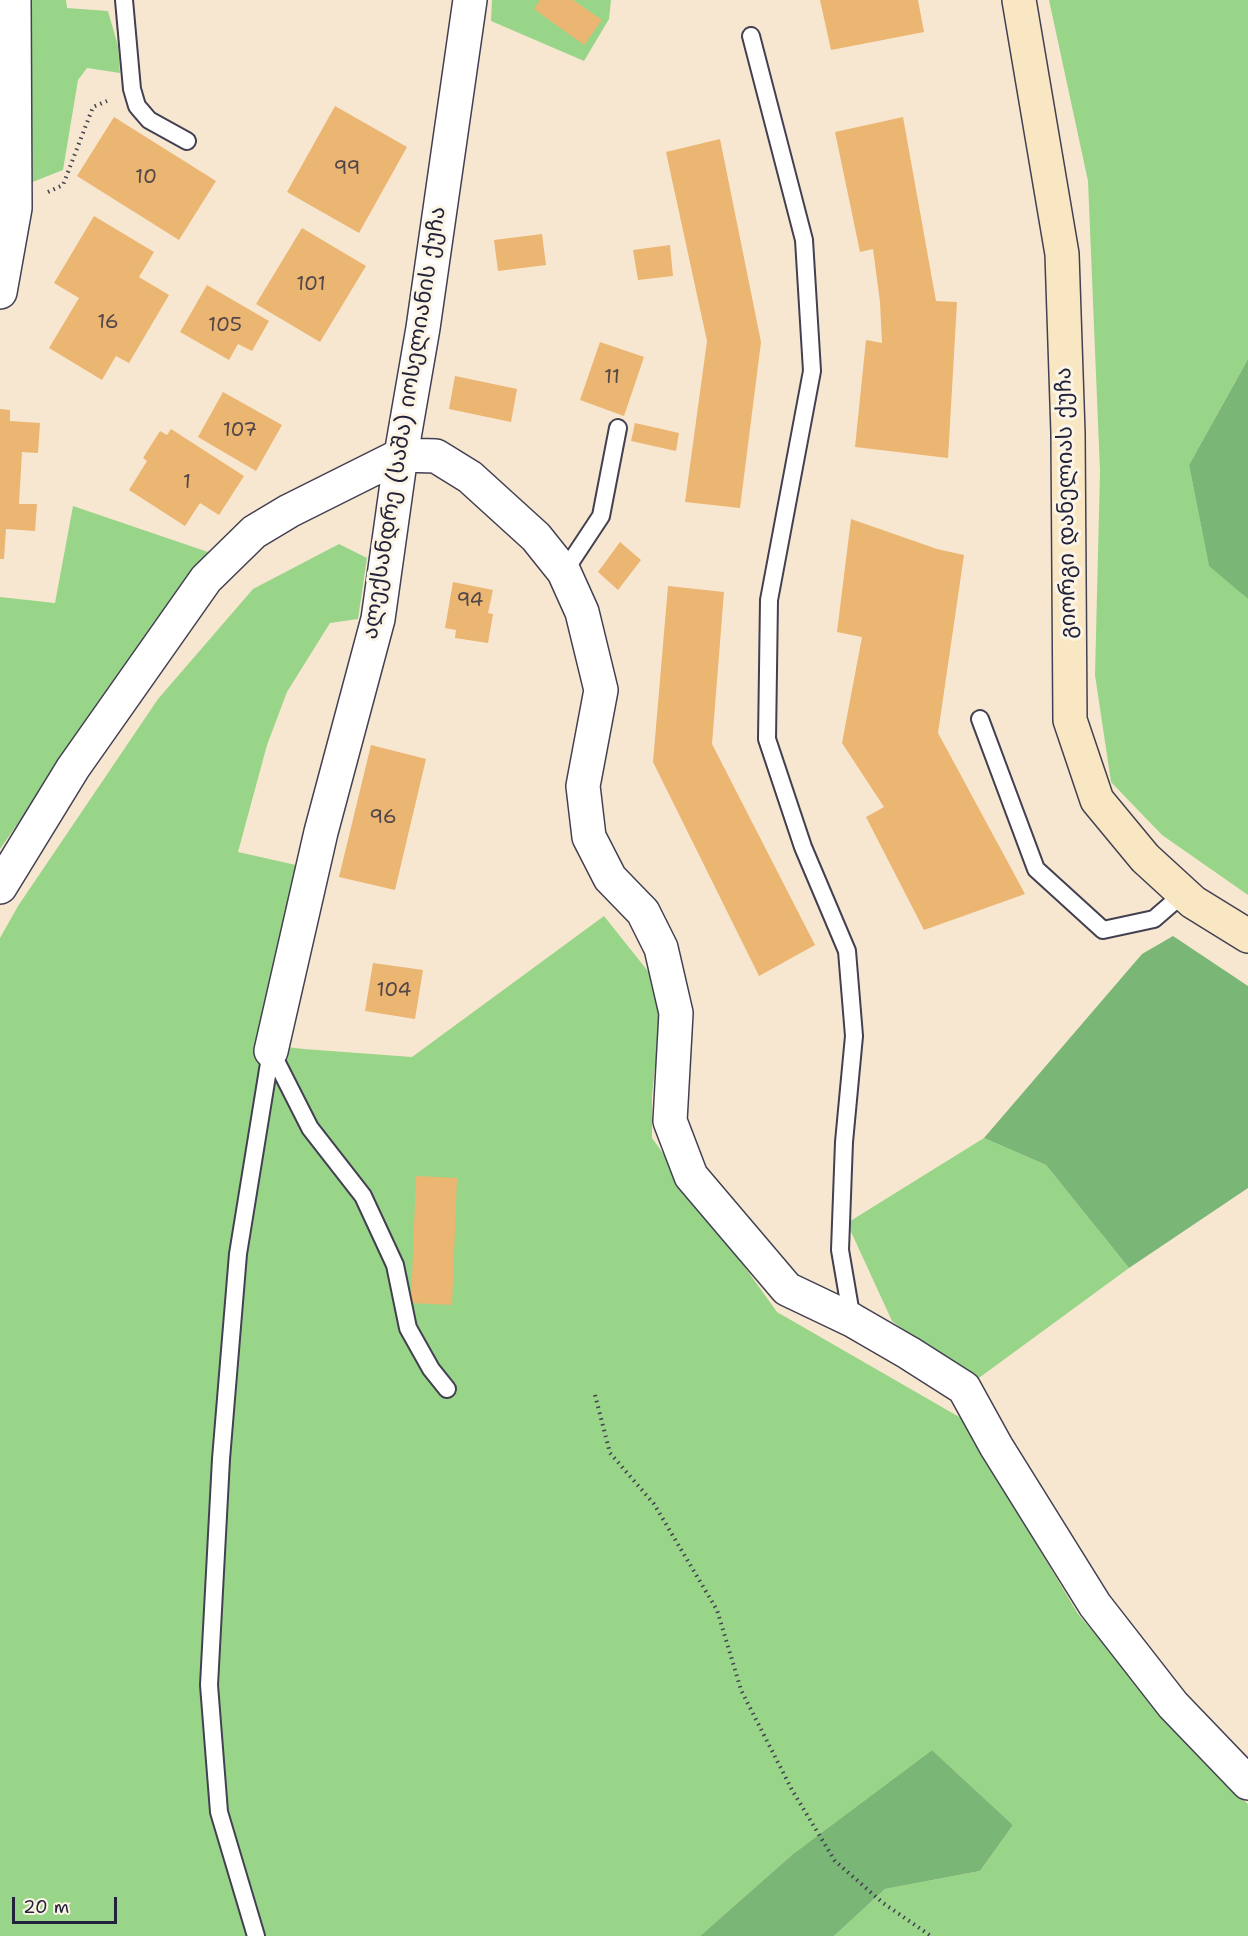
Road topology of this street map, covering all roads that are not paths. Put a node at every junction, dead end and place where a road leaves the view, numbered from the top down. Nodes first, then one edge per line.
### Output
1 (14, 0) edge
2 (124, 0) edge
3 (470, 0) edge
4 (1019, 0) edge
5 (751, 36) dead end
6 (187, 141) dead end
7 (0, 292) edge
8 (618, 428) dead end
9 (402, 455) junction
10 (564, 572) junction
11 (980, 719) dead end
12 (0, 886) edge
13 (1184, 893) junction
14 (1248, 936) edge
15 (271, 1051) junction
16 (852, 1320) junction
17 (447, 1389) dead end
18 (1248, 1783) edge
19 (256, 1936) edge

1 - 7 street
2 - 6 lane
3 - 9 street, ალექსანდრე (საშა) იოსელიანის ქუჩა
4 - 13 street, გიორგი დანელიას ქუჩა
5 - 16 lane
8 - 10 lane
9 - 10 street
9 - 12 street
9 - 15 street, ალექსანდრე (საშა) იოსელიანის ქუჩა
10 - 16 street
11 - 13 lane
13 - 14 street, გიორგი დანელიას ქუჩა
15 - 17 lane
15 - 19 lane
16 - 18 street

